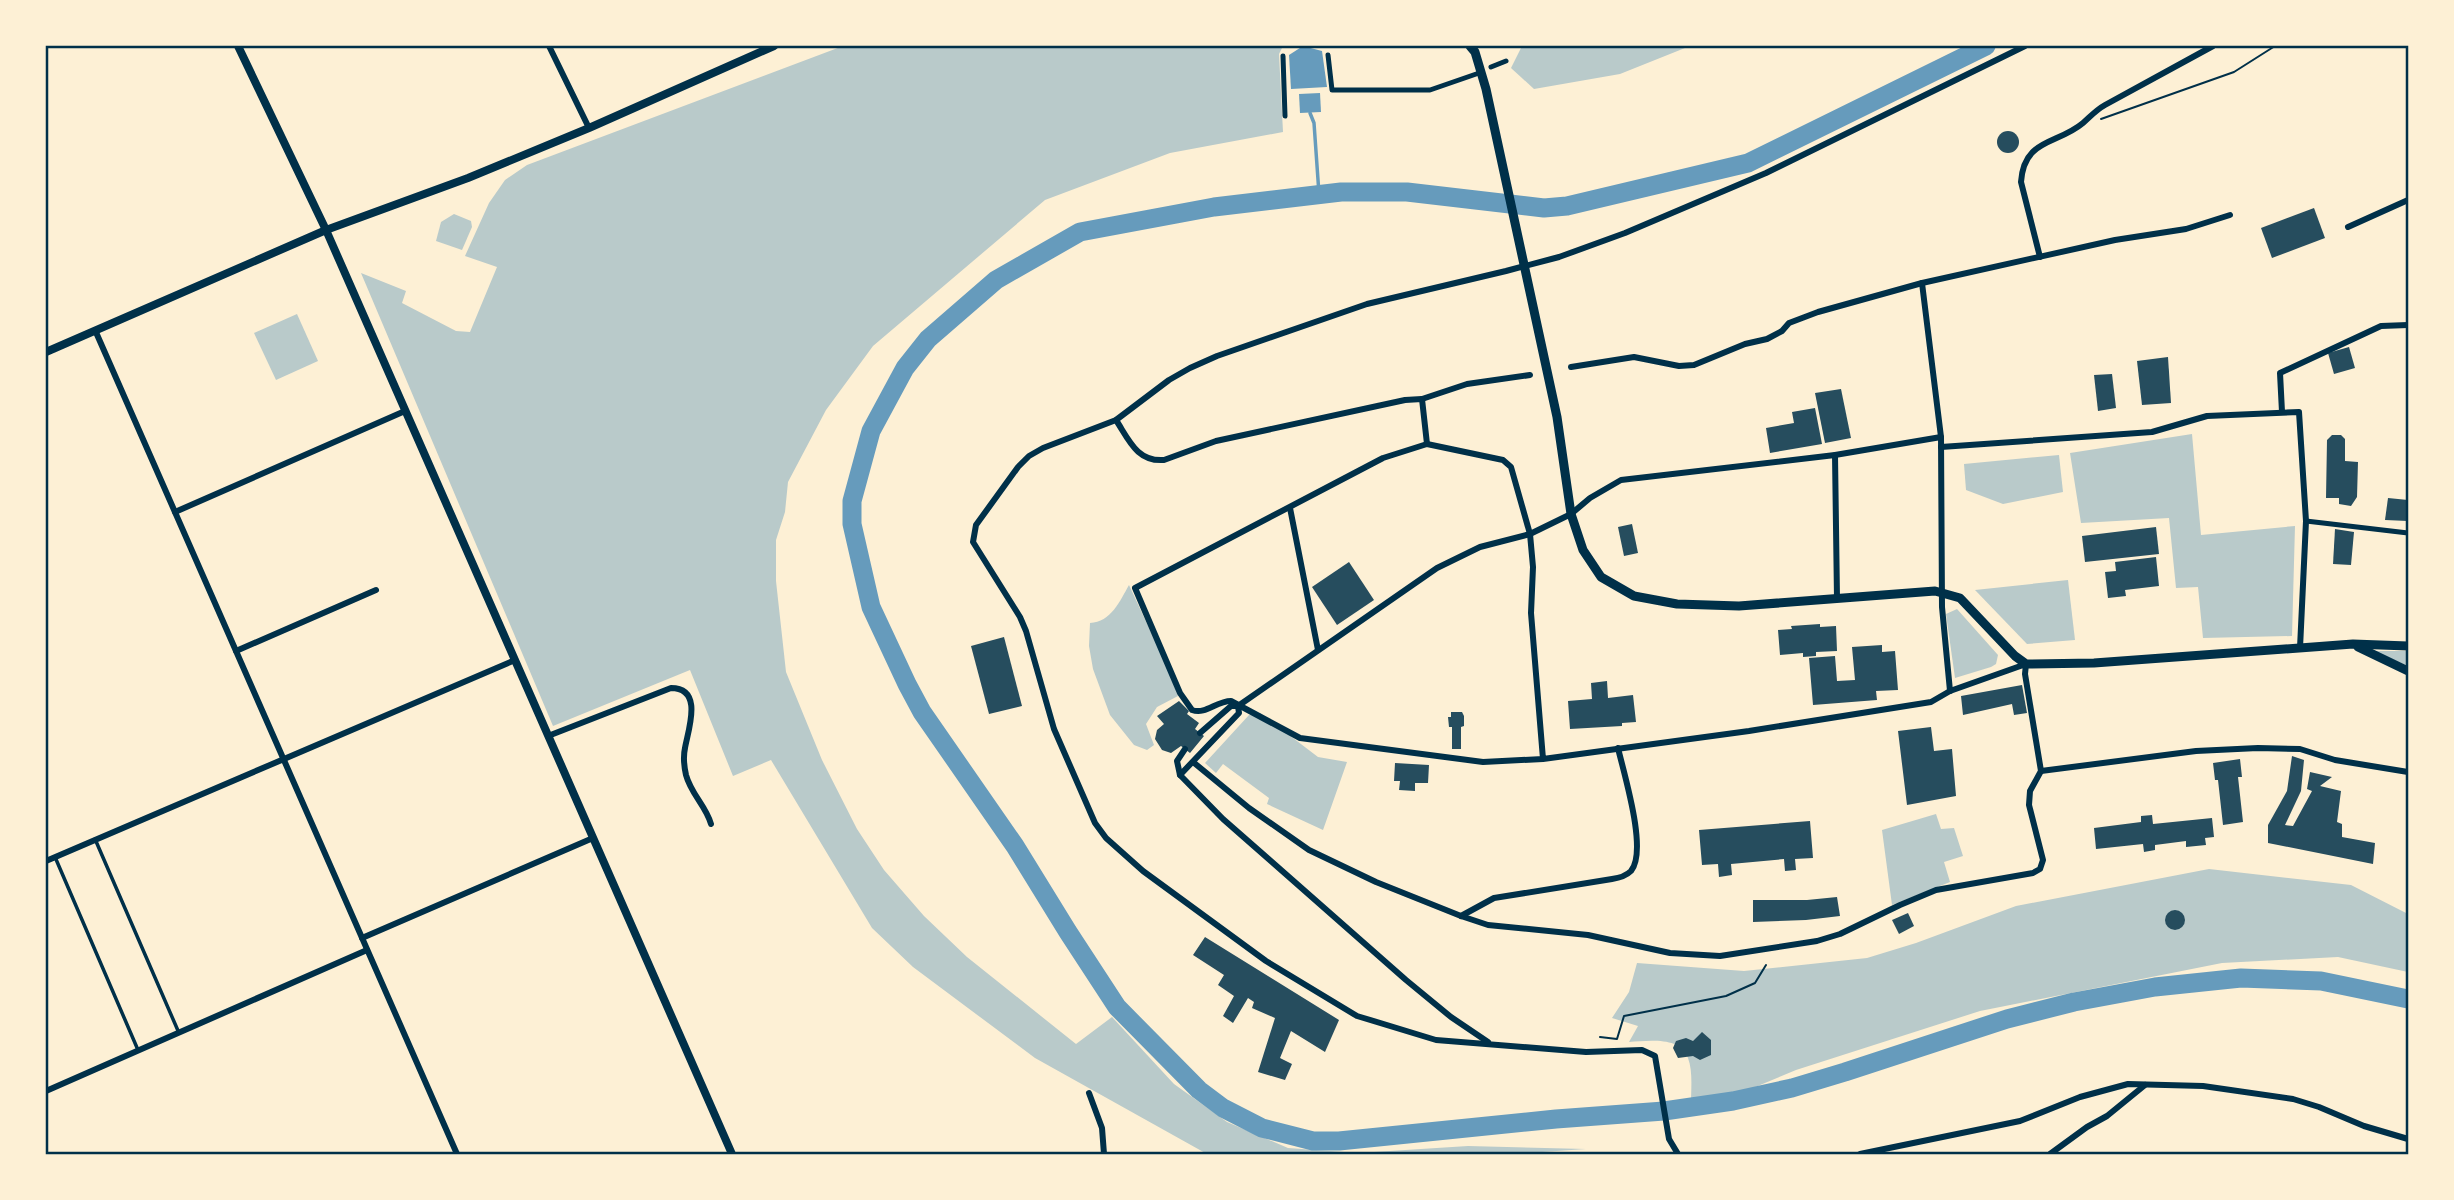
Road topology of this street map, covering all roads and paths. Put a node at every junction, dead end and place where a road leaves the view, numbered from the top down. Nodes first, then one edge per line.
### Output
1 (238, 46) edge
2 (550, 46) edge
3 (774, 46) edge
4 (1470, 46) edge
5 (2025, 46) edge
6 (2213, 46) edge
7 (2275, 46) edge
8 (1328, 55) dead end
9 (1283, 56) dead end
10 (1506, 61) dead end
11 (1486, 69) junction
12 (1285, 116) dead end
13 (2083, 124) junction
14 (589, 128) junction
15 (2409, 200) edge
16 (2230, 215) dead end
17 (2348, 227) dead end
18 (326, 230) junction
19 (2040, 257) junction
20 (1922, 283) junction
21 (2409, 325) edge
22 (95, 330) junction
23 (46, 352) edge
24 (1571, 367) dead end
25 (1530, 375) dead end
26 (1422, 398) junction
27 (405, 411) junction
28 (2283, 412) junction
29 (1116, 420) junction
30 (1941, 437) junction
31 (1427, 444) junction
32 (1941, 447) junction
33 (1835, 455) junction
34 (1290, 508) junction
35 (175, 512) junction
36 (1571, 514) junction
37 (2306, 521) junction
38 (2409, 533) edge
39 (1530, 534) junction
40 (376, 590) dead end
41 (1943, 594) junction
42 (1837, 598) junction
43 (2353, 644) junction
44 (2409, 646) edge
45 (2300, 648) junction
46 (1318, 649) junction
47 (236, 651) junction
48 (515, 660) junction
49 (2026, 664) junction
50 (2409, 671) edge
51 (1950, 691) junction
52 (1238, 706) junction
53 (1200, 733) dead end
54 (548, 736) junction
55 (1618, 748) junction
56 (1185, 749) dead end
57 (283, 759) junction
58 (1543, 759) junction
59 (1193, 762) junction
60 (2041, 771) junction
61 (2409, 772) edge
62 (1180, 775) junction
63 (711, 824) dead end
64 (593, 838) junction
65 (95, 839) junction
66 (55, 857) junction
67 (46, 861) edge
68 (1461, 916) junction
69 (362, 938) junction
70 (367, 950) junction
71 (1766, 965) dead end
72 (179, 1033) junction
73 (1600, 1037) dead end
74 (1489, 1043) junction
75 (138, 1050) junction
76 (2145, 1085) junction
77 (46, 1091) edge
78 (1089, 1093) dead end
79 (2409, 1139) edge
80 (457, 1154) edge
81 (732, 1154) edge
82 (1104, 1154) edge
83 (1678, 1154) edge
84 (1860, 1154) edge
85 (2050, 1154) edge

1 - 18 street
2 - 14 street
3 - 14 street
4 - 11 main road
5 - 29 street
6 - 13 street
7 - 13 path
8 - 11 street
9 - 12 street
10 - 11 street
11 - 36 main road
13 - 19 street
14 - 18 street
15 - 17 street
16 - 19 street
18 - 22 street
18 - 27 street
19 - 20 street
20 - 24 street
20 - 30 street
21 - 28 street
22 - 23 street
22 - 35 street
25 - 26 street
26 - 29 street
26 - 31 street
27 - 35 street
27 - 48 street
28 - 32 street
28 - 37 street
29 - 74 street
30 - 32 street
30 - 33 street
31 - 34 street
31 - 39 street
32 - 41 street
33 - 36 street
33 - 42 street
34 - 46 street
34 - 52 street
35 - 47 street
36 - 39 street
36 - 42 main road
37 - 38 street
37 - 45 street
39 - 46 street
39 - 58 street
40 - 47 street
41 - 42 main road
41 - 49 main road
41 - 51 street
43 - 44 main road
43 - 45 main road
43 - 50 main road
45 - 49 main road
46 - 52 street
47 - 57 street
48 - 54 street
48 - 57 street
49 - 51 street
49 - 60 street
51 - 55 street
52 - 53 street
52 - 58 street
52 - 59 street
54 - 63 street
54 - 64 street
55 - 58 street
55 - 68 street
56 - 62 street
57 - 65 street
57 - 69 street
59 - 62 street
59 - 68 street
60 - 61 street
60 - 68 street
62 - 74 street
64 - 69 street
64 - 81 street
65 - 66 street
65 - 72 lane
66 - 67 street
66 - 75 lane
69 - 70 street
70 - 72 street
70 - 80 street
71 - 73 path
72 - 75 street
74 - 83 street
75 - 77 street
76 - 79 street
76 - 84 street
76 - 85 street
78 - 82 street

